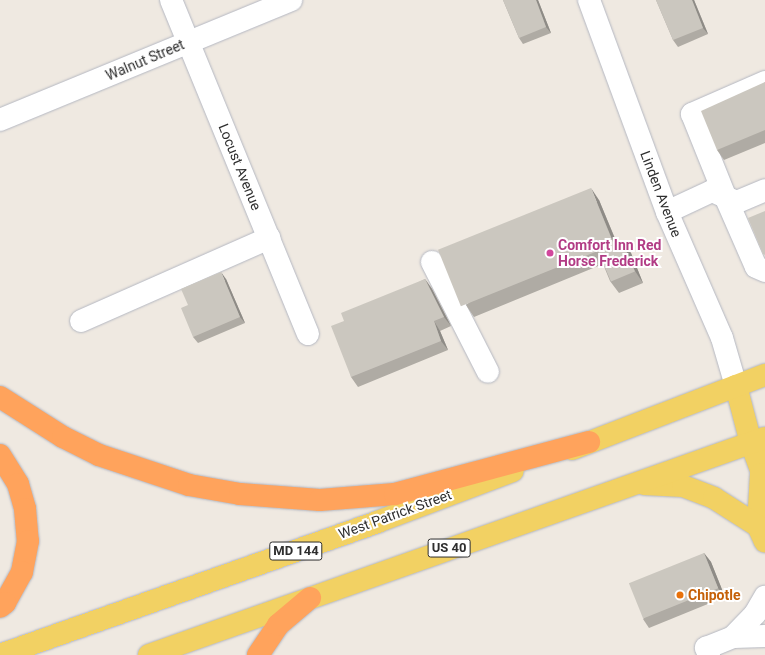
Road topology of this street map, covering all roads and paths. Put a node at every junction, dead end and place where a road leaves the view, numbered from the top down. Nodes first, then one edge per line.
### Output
1 (171, 0) edge
2 (291, 0) edge
3 (589, 0) edge
4 (188, 42) junction
5 (765, 82) edge
6 (0, 120) edge
7 (765, 190) edge
8 (724, 196) junction
9 (666, 224) junction
10 (269, 238) junction
11 (432, 262) dead end
12 (765, 271) edge
13 (81, 321) dead end
14 (308, 334) dead end
15 (488, 372) dead end
16 (765, 375) edge
17 (736, 386) junction
18 (0, 397) edge
19 (758, 440) edge
20 (589, 442) junction
21 (0, 455) edge
22 (763, 477) edge
23 (633, 483) junction
24 (762, 534) edge
25 (765, 597) edge
26 (310, 598) junction
27 (0, 607) edge
28 (765, 636) edge
29 (733, 637) junction
30 (0, 655) edge
31 (148, 655) edge
32 (258, 655) edge
33 (709, 655) edge

1 - 4 street, Locust Avenue
2 - 4 street, Walnut Street
3 - 9 street, Linden Avenue
4 - 6 street, Walnut Street
4 - 10 street, Locust Avenue
5 - 8 street
7 - 8 street
8 - 9 street
8 - 12 street
9 - 17 street, Linden Avenue
10 - 13 street
10 - 14 street, Locust Avenue
11 - 15 street
16 - 17 main road, West Patrick Street
17 - 19 main road
17 - 20 main road, West Patrick Street
18 - 20 highway
19 - 22 main road
19 - 23 main road, US 40
20 - 30 main road, West Patrick Street / MD 144
21 - 27 highway
22 - 24 main road
23 - 24 main road
23 - 26 main road, US 40
25 - 29 street
26 - 31 main road, US 40
26 - 32 highway
28 - 29 street
29 - 33 street

